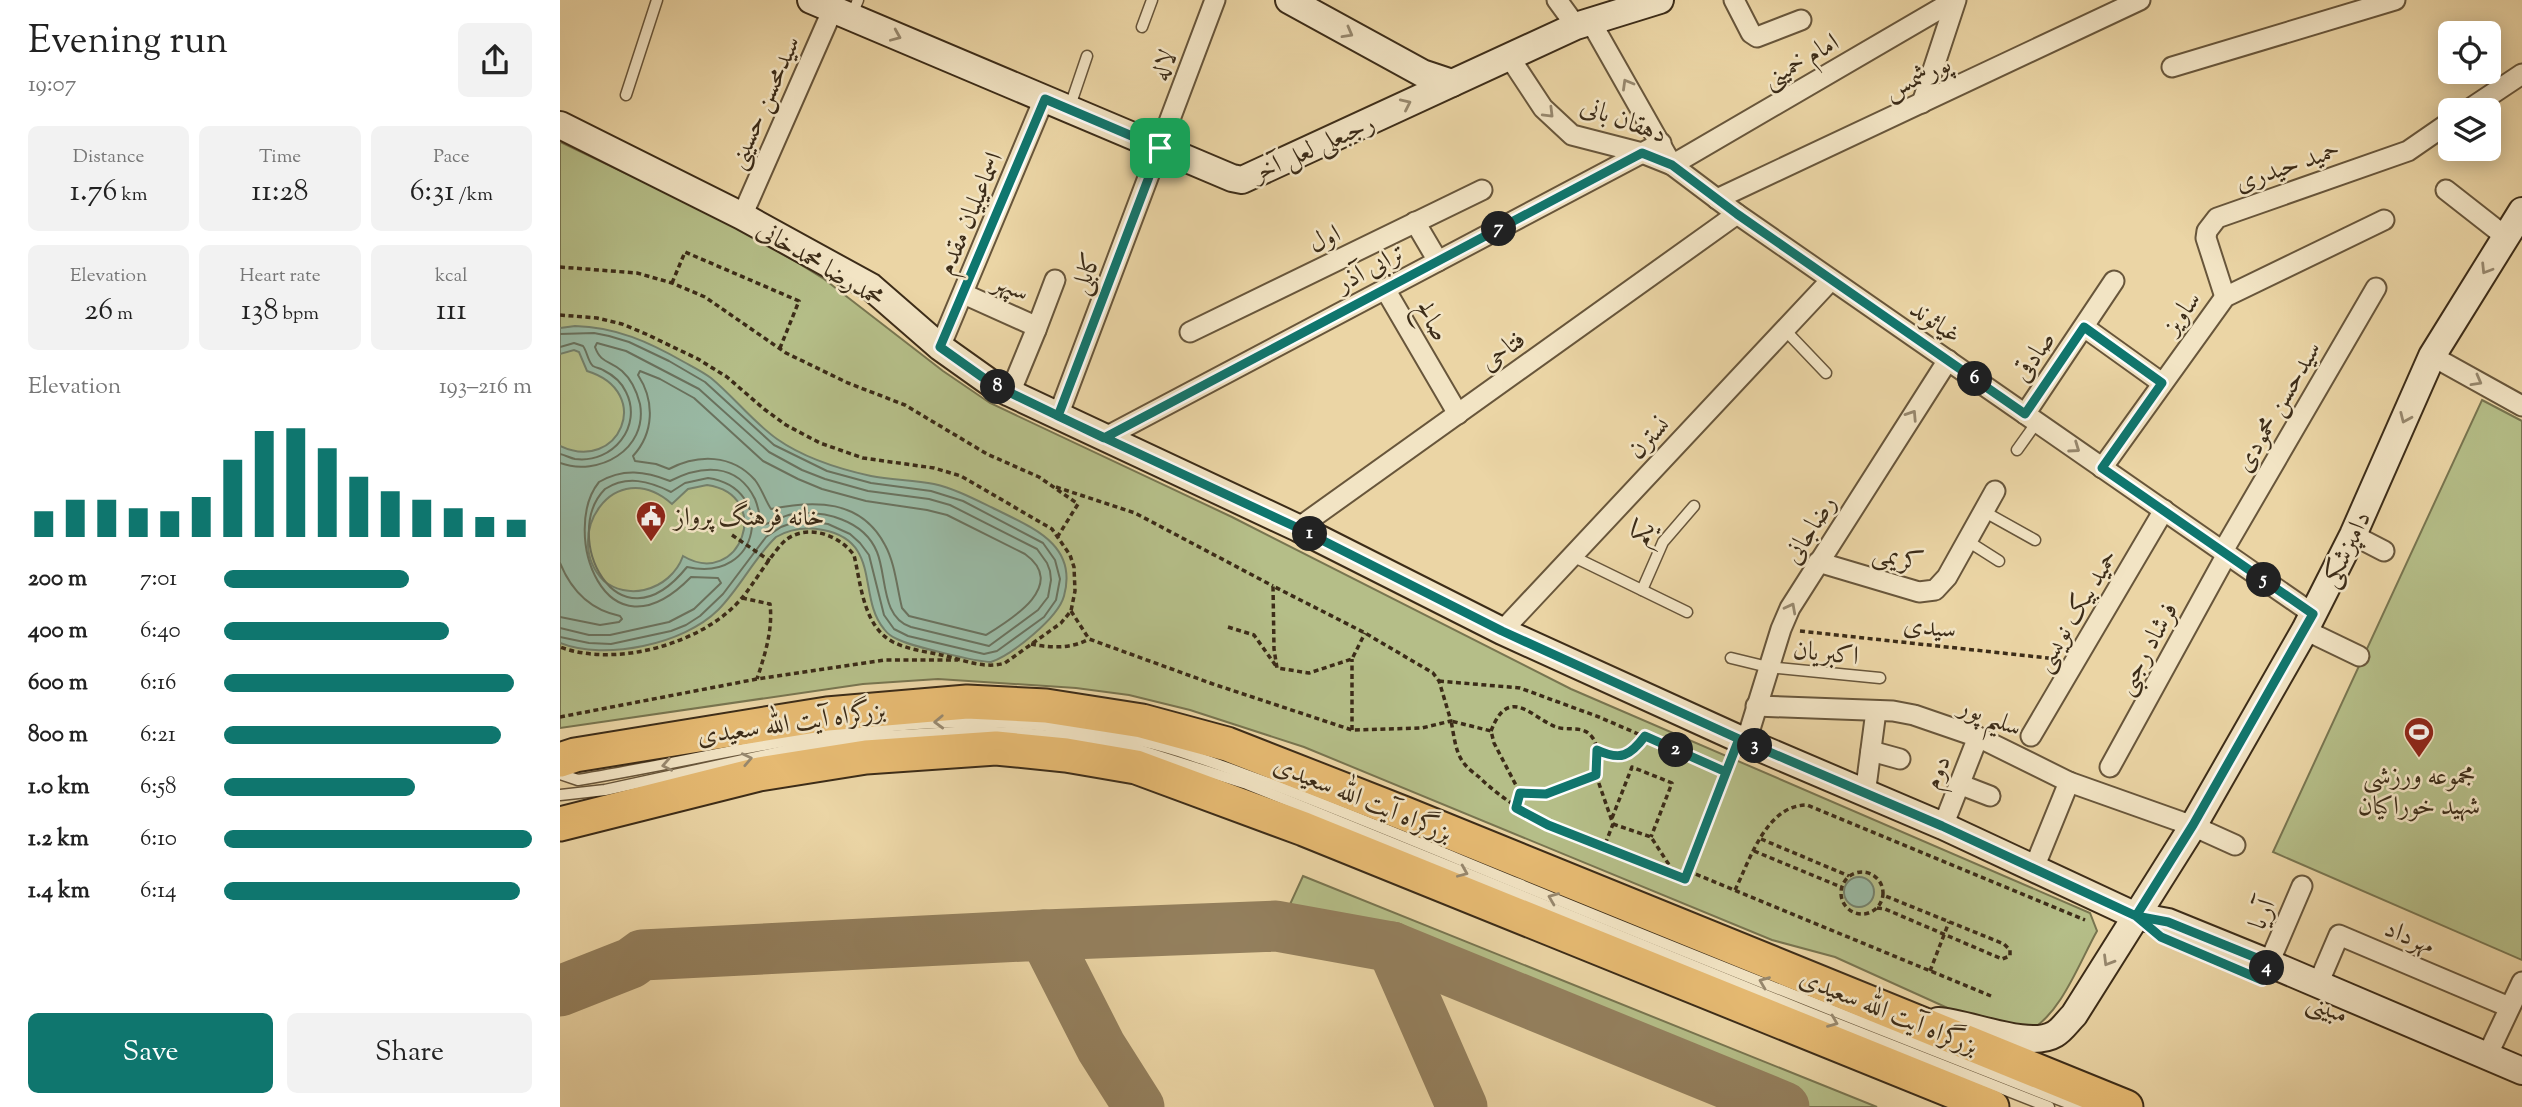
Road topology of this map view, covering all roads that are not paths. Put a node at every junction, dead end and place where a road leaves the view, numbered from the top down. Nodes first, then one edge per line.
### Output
1 (657, 0) edge
2 (1152, 0) edge
3 (1215, 0) edge
4 (1289, 0) edge
5 (1557, 0) edge
6 (1734, 0) edge
7 (1956, 0) edge
8 (2140, 0) edge
9 (2395, 0) edge
10 (1648, 2) edge
11 (838, 7) edge
12 (1801, 20) dead end
13 (1583, 24) junction
14 (1142, 27) dead end
15 (1087, 56) dead end
16 (1510, 58) junction
17 (2172, 68) dead end
18 (2522, 74) edge
19 (1452, 83) junction
20 (626, 94) dead end
21 (2486, 98) edge
22 (1045, 99) junction
23 (1922, 103) junction
24 (1069, 110) junction
25 (560, 125) edge
26 (2438, 130) edge
27 (1661, 143) junction
28 (1160, 148) junction
29 (1642, 153) junction
30 (1672, 165) junction
31 (1482, 190) dead end
32 (2446, 190) dead end
33 (1717, 199) junction
34 (2522, 211) edge
35 (1737, 214) junction
36 (742, 216) junction
37 (2384, 220) dead end
38 (1415, 222) junction
39 (2506, 237) junction
40 (1438, 261) junction
41 (1055, 280) dead end
42 (1831, 280) junction
43 (2114, 281) dead end
44 (2376, 288) dead end
45 (1385, 289) junction
46 (964, 294) junction
47 (2225, 297) junction
48 (2084, 327) junction
49 (1036, 330) junction
50 (1784, 330) junction
51 (1190, 332) dead end
52 (940, 347) junction
53 (2432, 356) junction
54 (1948, 360) junction
55 (1826, 373) dead end
56 (2162, 383) junction
57 (1010, 393) junction
58 (2522, 406) edge
59 (1458, 414) junction
60 (1058, 416) junction
61 (2031, 418) junction
62 (1104, 438) junction
63 (2017, 450) dead end
64 (2102, 468) junction
65 (1995, 491) dead end
66 (1694, 506) dead end
67 (1983, 510) junction
68 (2164, 510) junction
69 (1298, 528) junction
70 (2353, 535) junction
71 (1966, 540) junction
72 (2035, 540) dead end
73 (2384, 551) dead end
74 (2225, 553) junction
75 (1572, 556) junction
76 (1999, 561) dead end
77 (1818, 562) junction
78 (1642, 590) junction
79 (1687, 612) dead end
80 (2309, 622) junction
81 (1502, 631) junction
82 (2359, 656) dead end
83 (1731, 658) dead end
84 (1769, 667) junction
85 (1880, 678) dead end
86 (1756, 706) junction
87 (1876, 711) junction
88 (2031, 736) dead end
89 (1978, 737) junction
90 (1742, 740) junction
91 (1871, 751) junction
92 (1900, 759) dead end
93 (560, 760) edge
94 (2110, 767) dead end
95 (560, 775) edge
96 (2069, 782) junction
97 (1959, 784) junction
98 (1866, 787) dead end
99 (1990, 796) dead end
100 (564, 815) edge
101 (2193, 825) junction
102 (1942, 826) junction
103 (2235, 845) dead end
104 (2034, 868) junction
105 (2302, 886) dead end
106 (2136, 916) junction
107 (2266, 971) junction
108 (2522, 982) edge
109 (2318, 984) junction
110 (2509, 1007) junction
111 (1912, 1020) junction
112 (2487, 1056) junction
113 (2522, 1071) edge
114 (2522, 1089) edge
115 (1992, 1107) edge
116 (2049, 1107) edge
117 (2078, 1107) edge
118 (2126, 1107) edge

1 - 20 lane
2 - 14 lane
3 - 28 street, لاله
4 -> 19 street
5 - 13 street
6 - 12 street
7 - 23 street
7 - 30 street, امام خمینی
8 - 23 street, پورشمس
9 - 17 street
10 - 13 street, رجبعلی لعل آخر
11 -> 22 street, رجبعلی لعل آخر
11 - 36 street, سیدمحسن حسینی
13 - 16 street, رجبعلی لعل آخر
27 -> 13 street
15 - 24 lane
16 - 19 street, رجبعلی لعل آخر
16 -> 29 street, دهقان بانی
18 - 21 street
28 -> 19 street, رجبعلی لعل آخر
22 - 24 street, رجبعلی لعل آخر
22 - 46 street, اسماعیلیان مقدم
23 - 33 street, پورشمس
24 - 28 street, رجبعلی لعل آخر
25 - 36 street, محمدرضا محمدخانی
26 - 47 street, حمید حیدری
27 - 29 street, ترابی آذر
27 - 30 street
28 - 60 street, کابلی
29 - 30 street, دهقان بانی
29 - 40 street, ترابی آذر
30 - 33 street, دهقان بانی
31 - 38 street, اول
32 - 39 street
33 - 35 street, دهقان بانی
34 - 39 street, دامپزشکی
35 - 42 street, غیاثوند
35 - 59 street, فتاحی
36 - 52 street, محمدرضا محمدخانی
37 - 47 street, ساویز
38 - 40 street
38 - 51 street, اول
39 -> 53 street, دامپزشکی
40 - 45 street, ترابی آذر
41 - 49 street, سپهر
42 - 50 street, نسترن
42 - 54 street, غیاثوند
43 - 48 street, صادقی
44 - 74 street, سیدحسن محمودی
45 - 59 street, صالح
45 - 62 street, ترابی آذر
46 - 49 street, سپهر
46 - 52 street, اسماعیلیان مقدم
47 - 56 street, ساویز
48 - 56 street, صادقی
48 - 61 street, صادقی
49 - 57 street, سپهر
50 - 55 lane
50 - 75 street, نسترن
52 - 57 street, محمدرضا محمدخانی
53 -> 58 street
53 -> 70 street, دامپزشکی
54 - 61 street, غیاثوند
77 -> 54 street, رضاجانی
56 - 64 street, ساویز
57 - 60 street, محمدرضا محمدخانی
59 - 69 street, فتاحی
60 - 62 street, محمدرضا محمدخانی
61 - 63 lane
61 -> 64 street, غیاثوند
62 - 69 street, محمدرضا محمدخانی
64 - 68 street, غیاثوند
65 - 67 street, کریمی
66 - 78 lane, یکم
67 - 71 street, کریمی
67 - 72 lane
68 - 74 street, غیاثوند
68 - 88 street, حمید بیک نویسی
69 - 81 street, محمدرضا محمدخانی
70 - 73 street
70 - 80 street, دامپزشکی
71 - 76 lane
71 - 77 street, کریمی
74 - 80 street, غیاثوند
74 - 94 street, فرشاد رجبی
75 - 78 lane
75 - 81 street, نسترن
84 -> 77 street, رضاجانی
78 - 79 lane
80 - 82 street, غیاثوند
80 - 101 street, دامپزشکی
81 - 90 street, محمدرضا محمدخانی
83 - 84 lane, اکبریان
84 - 85 lane, اکبریان
84 - 86 street, رضاجانی
86 - 87 street, سلیم پور
86 - 90 street, رضاجانی
87 - 89 street, سلیم پور
87 - 91 street
89 - 96 street, سلیم پور
89 - 97 street, دوم
90 - 102 street, محمدرضا محمدخانی
91 - 92 street
91 - 98 street
93 - 111 highway, بزرگراه آیت الله سعیدی
117 -> 95 lane
96 - 101 street, سلیم پور
96 - 104 street
97 - 99 street
97 - 102 street, دوم
100 - 115 highway, بزرگراه آیت الله سعیدی
100 -> 116 lane
101 - 103 street, سلیم پور
101 - 106 street, دامپزشکی
102 - 104 street, محمدرضا محمدخانی
104 - 106 street, محمدرضا محمدخانی
105 - 107 street, آریا
106 - 107 street, مبینی
106 -> 111 street, دامپزشکی
107 - 109 street, مبینی
107 - 114 street, مبینی
108 - 110 street
109 - 110 street, مهرداد
109 - 112 street, مبینی
110 - 112 street
111 - 118 highway, بزرگراه آیت الله سعیدی
112 - 113 street, مبینی

